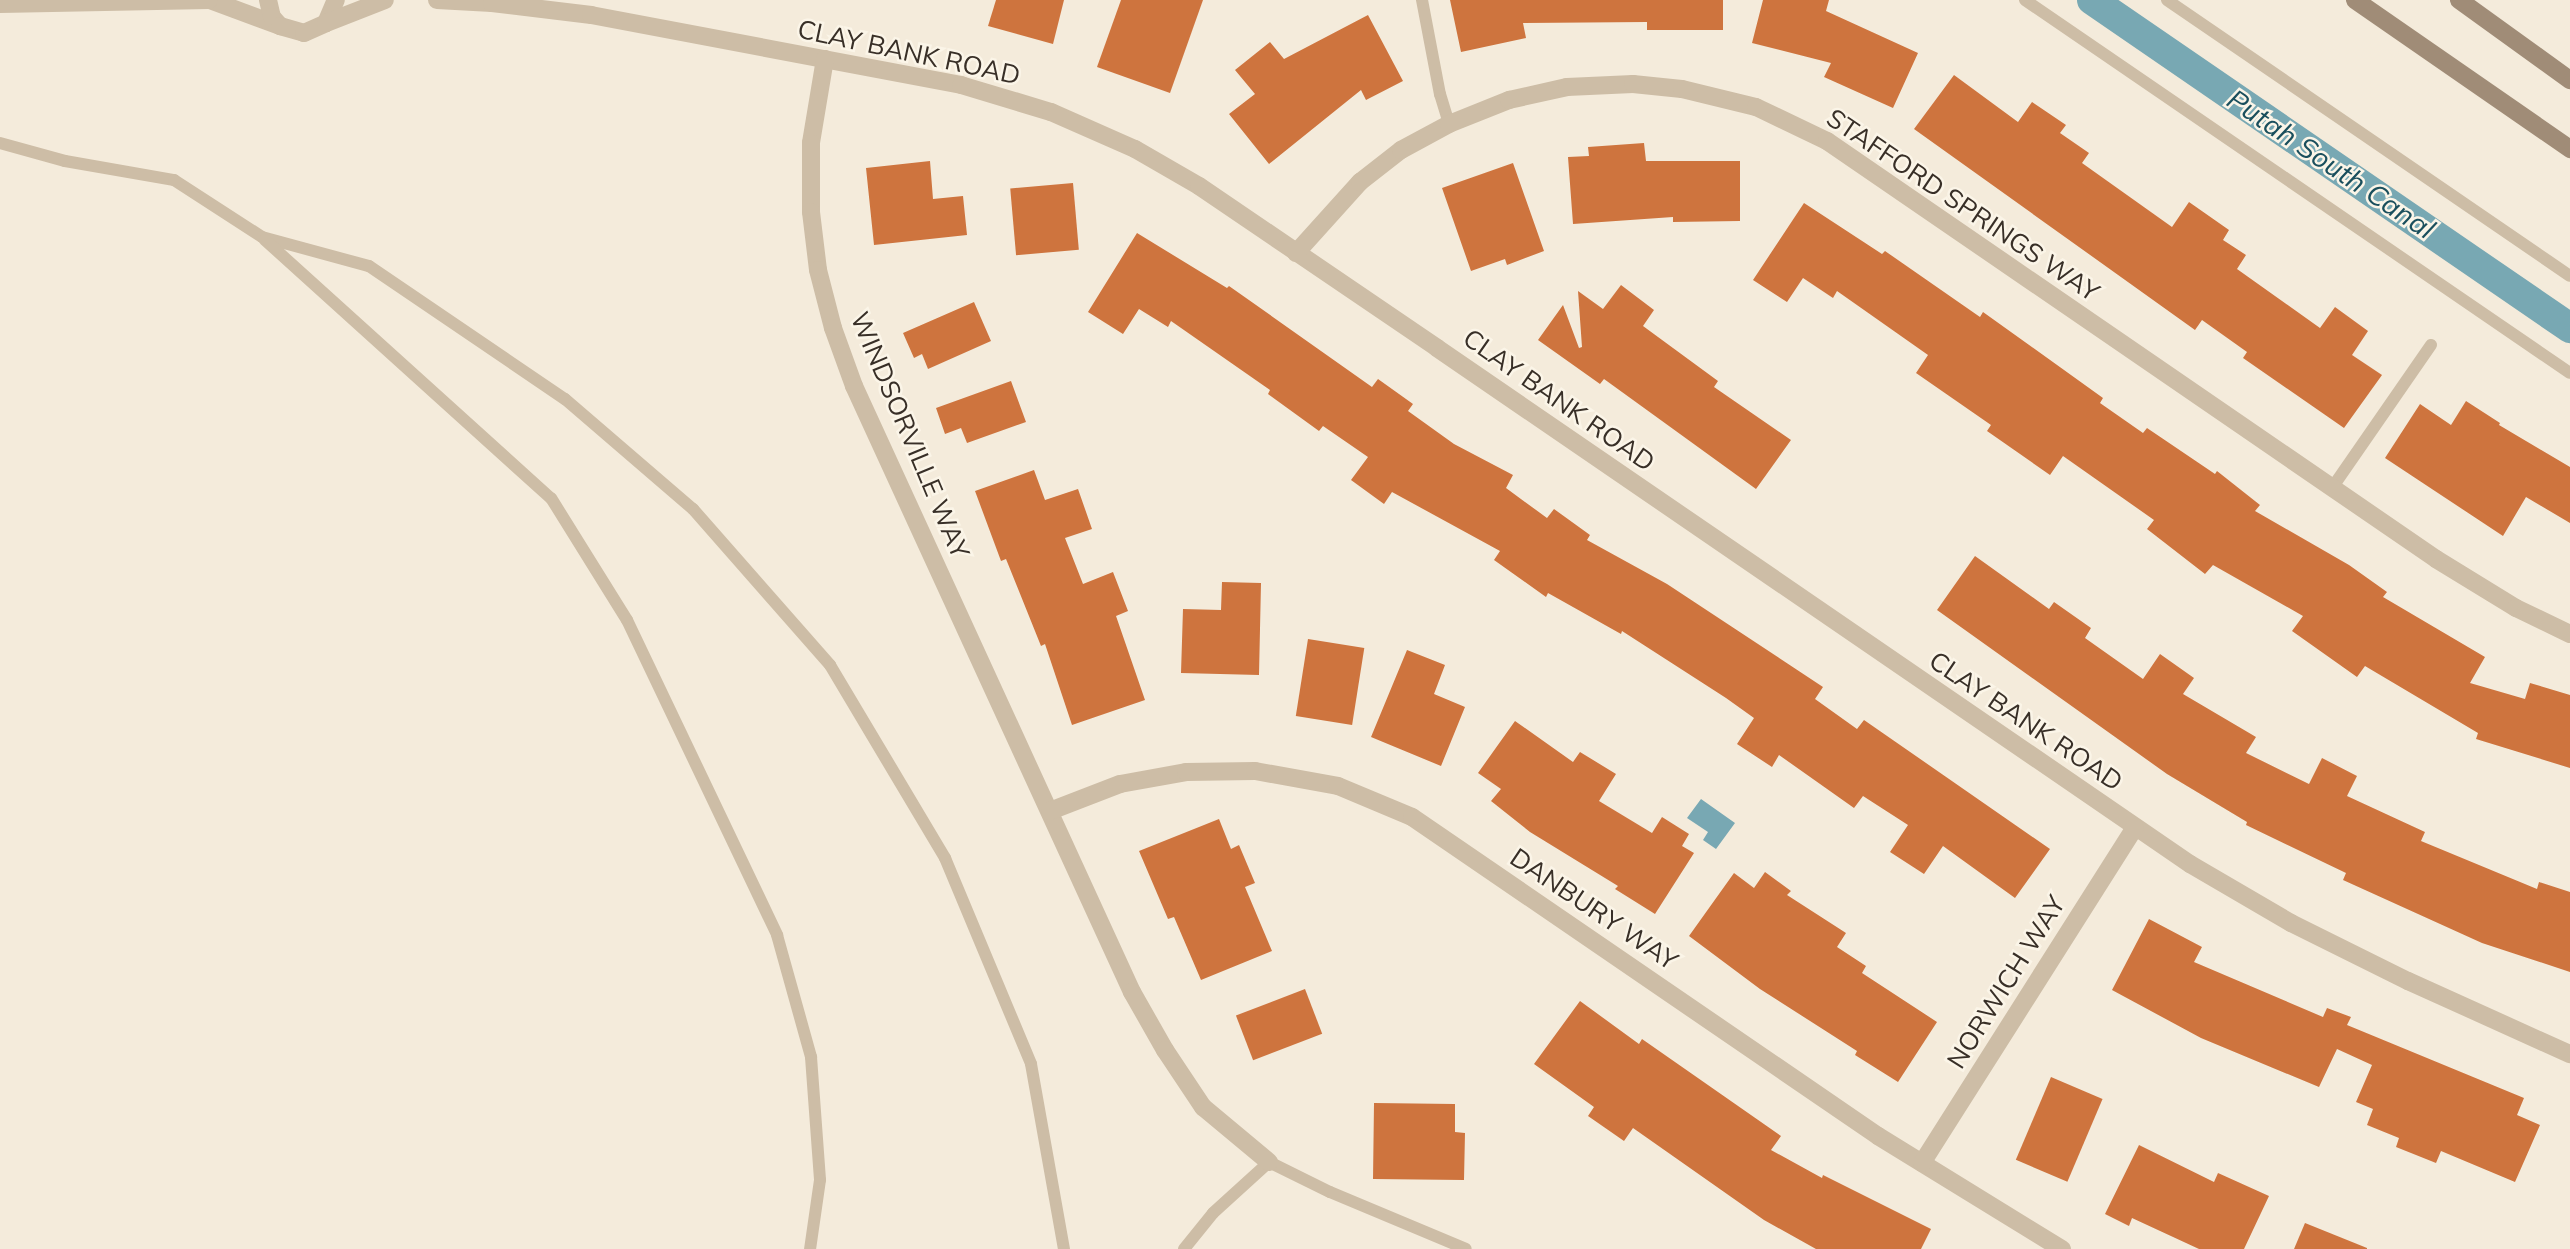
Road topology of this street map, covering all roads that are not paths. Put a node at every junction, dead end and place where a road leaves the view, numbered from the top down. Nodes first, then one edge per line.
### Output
1 (210, 0) edge
2 (268, 0) edge
3 (336, 0) edge
4 (385, 0) edge
5 (437, 0) edge
6 (1422, 0) edge
7 (2025, 0) edge
8 (2167, 0) edge
9 (2355, 0) edge
10 (2459, 0) edge
11 (0, 4) edge
12 (326, 23) junction
13 (280, 26) junction
14 (825, 59) junction
15 (2570, 80) edge
16 (1449, 124) junction
17 (0, 143) edge
18 (2570, 149) edge
19 (262, 237) junction
20 (1296, 253) junction
21 (2570, 276) edge
22 (2431, 345) dead end
23 (2570, 373) edge
24 (2332, 488) junction
25 (2570, 634) edge
26 (1050, 811) junction
27 (2135, 828) junction
28 (2570, 1054) edge
29 (1269, 1161) junction
30 (1922, 1163) junction
31 (810, 1249) edge
32 (1064, 1249) edge
33 (1184, 1249) edge
34 (1466, 1249) edge
35 (2062, 1249) edge

1 - 11 street
1 - 13 street
2 - 13 street
3 - 12 street
4 - 12 street
5 - 14 street, CLAY BANK ROAD
6 - 16 lane
7 - 23 lane
8 - 21 lane
9 - 18 main road
10 - 15 main road
12 - 13 street
14 - 20 street, CLAY BANK ROAD
14 - 26 street, WINDSORVILLE WAY
16 - 20 street, STAFFORD SPRINGS WAY
16 - 24 street, STAFFORD SPRINGS WAY
17 - 19 lane
19 - 31 lane
19 - 32 lane
20 - 27 street, CLAY BANK ROAD
22 - 24 lane
24 - 25 street, STAFFORD SPRINGS WAY
26 - 29 street, WINDSORVILLE WAY
26 - 30 street, DANBURY WAY
27 - 28 street, CLAY BANK ROAD
27 - 30 street, NORWICH WAY
29 - 33 lane
29 - 34 lane
30 - 35 street, DANBURY WAY

